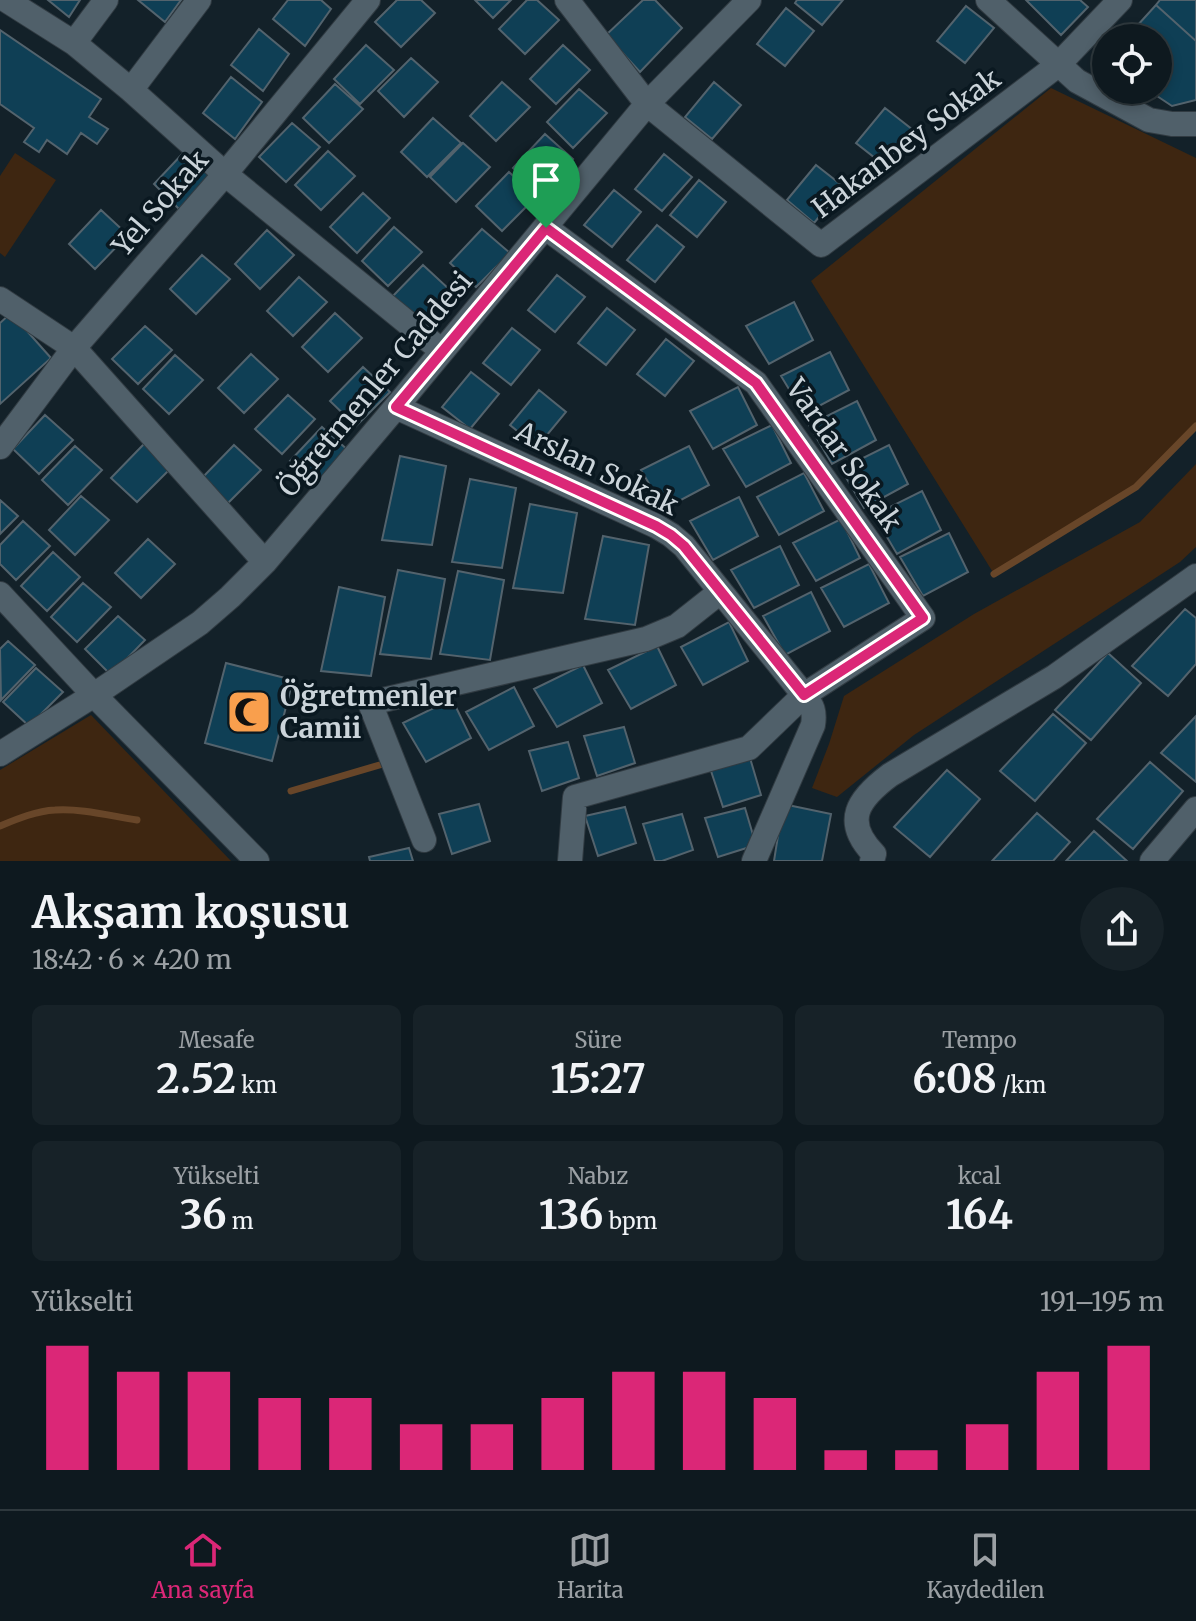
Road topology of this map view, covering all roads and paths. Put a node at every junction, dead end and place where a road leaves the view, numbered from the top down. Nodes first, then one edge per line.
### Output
1 (6, 0) edge
2 (106, 0) edge
3 (199, 0) edge
4 (368, 0) edge
5 (567, 0) edge
6 (749, 0) edge
7 (988, 0) edge
8 (1120, 0) edge
9 (74, 43) junction
10 (1058, 65) junction
11 (131, 90) junction
12 (647, 104) junction
13 (1192, 126) edge
14 (225, 174) junction
15 (546, 228) junction
16 (0, 299) edge
17 (74, 348) junction
18 (442, 351) junction
19 (396, 407) junction
20 (0, 447) edge
21 (265, 562) junction
22 (1196, 576) edge
23 (720, 592) junction
24 (0, 594) edge
25 (94, 695) junction
26 (804, 695) junction
27 (0, 754) edge
28 (1196, 809) edge
29 (424, 840) dead end
30 (876, 859) edge
31 (257, 861) edge
32 (570, 861) edge
33 (754, 861) edge
34 (1152, 861) edge

1 - 9 street
2 - 9 street
3 - 11 street
4 - 14 street, Yel Sokak
5 - 12 street
6 - 12 street, Öğretmenler Caddesi
7 - 10 street
8 - 10 street, Hakanbey Sokak
9 - 11 street
10 - 12 street, Hakanbey Sokak
10 - 13 street
11 - 14 street
12 - 15 street, Öğretmenler Caddesi
14 - 17 street, Yel Sokak
14 - 18 street
15 - 18 street, Öğretmenler Caddesi
15 - 26 street, Vardar Sokak
16 - 17 street
17 - 20 street, Yel Sokak
17 - 21 street
18 - 19 street, Öğretmenler Caddesi
19 - 21 street, Öğretmenler Caddesi
19 - 23 street, Arslan Sokak
21 - 25 street, Öğretmenler Caddesi
22 - 30 street
23 - 26 street, Arslan Sokak
23 - 29 street
24 - 25 street
25 - 27 street, Öğretmenler Caddesi
25 - 31 street
26 - 32 street
26 - 33 street
28 - 34 street

